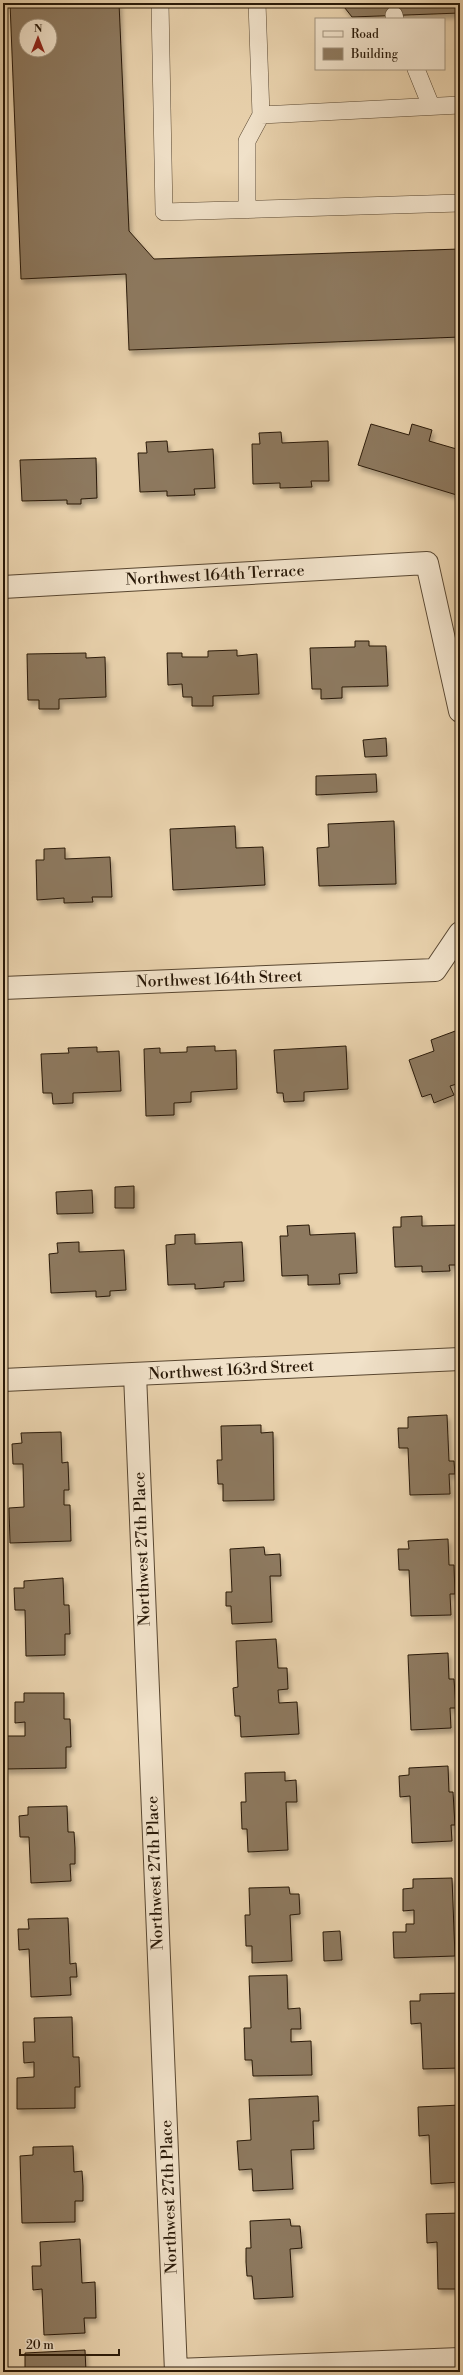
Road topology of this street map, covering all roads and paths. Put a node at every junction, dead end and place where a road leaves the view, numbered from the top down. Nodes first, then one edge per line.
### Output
1 (160, 3) edge
2 (257, 3) edge
3 (416, 70) edge
4 (460, 105) edge
5 (431, 106) junction
6 (261, 115) junction
7 (460, 203) edge
8 (247, 210) junction
9 (3, 587) edge
10 (460, 711) edge
11 (460, 933) edge
12 (3, 988) edge
13 (460, 1359) edge
14 (135, 1374) junction
15 (3, 1380) edge
16 (460, 2359) edge
17 (176, 2371) edge

1 - 8 lane
2 - 6 lane
3 - 5 lane
4 - 5 lane
5 - 6 lane
6 - 8 lane
7 - 8 lane
9 - 10 street, Northwest 164th Terrace
11 - 12 street, Northwest 164th Street
13 - 14 street, Northwest 163rd Street
14 - 15 street, Northwest 163rd Street
14 - 17 street, Northwest 27th Place
16 - 17 street

